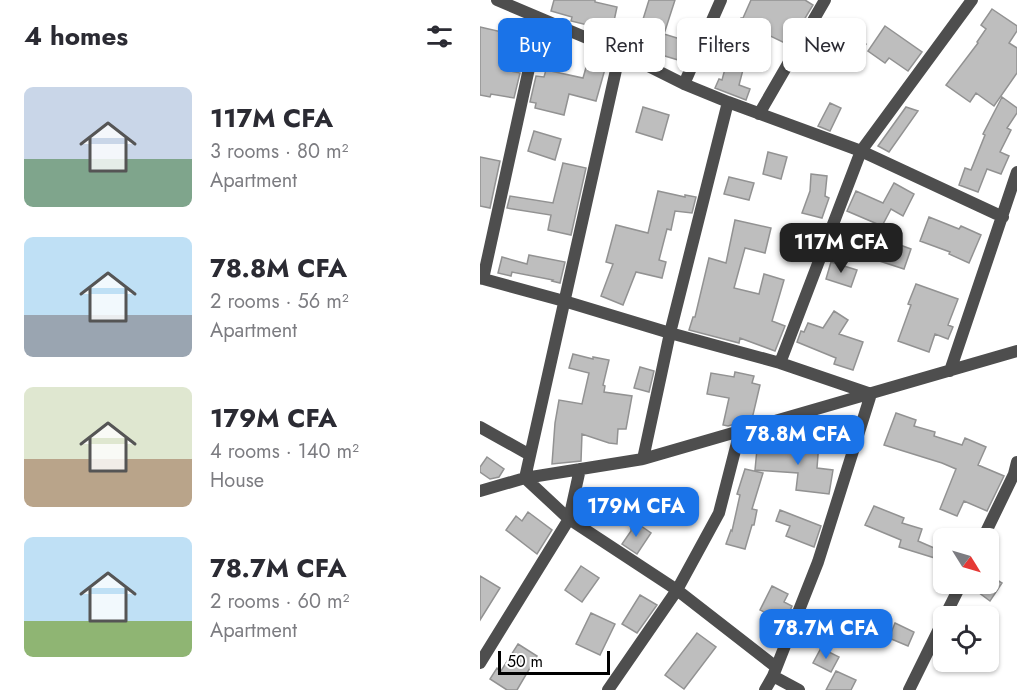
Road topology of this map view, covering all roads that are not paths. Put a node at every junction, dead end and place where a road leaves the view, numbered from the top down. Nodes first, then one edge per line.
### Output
1 (721, 0) edge
2 (825, 0) edge
3 (972, 0) edge
4 (502, 1) edge
5 (540, 18) edge
6 (528, 72) edge
7 (616, 72) edge
8 (660, 72) edge
9 (684, 84) junction
10 (728, 102) junction
11 (759, 114) junction
12 (861, 151) junction
13 (1017, 172) edge
14 (1003, 217) junction
15 (481, 278) edge
16 (564, 301) junction
17 (670, 333) junction
18 (1017, 351) edge
19 (780, 363) junction
20 (951, 370) junction
21 (871, 394) junction
22 (480, 427) edge
23 (740, 431) junction
24 (530, 455) junction
25 (643, 459) junction
26 (580, 469) junction
27 (1016, 470) edge
28 (525, 478) junction
29 (480, 491) edge
30 (569, 519) junction
31 (988, 528) edge
32 (677, 590) junction
33 (933, 641) edge
34 (480, 663) edge
35 (775, 672) junction
36 (608, 690) edge
37 (765, 690) edge
38 (799, 690) edge
39 (909, 690) edge

1 - 9 street
2 - 11 street
3 - 12 street
4 - 5 street
6 - 15 street
7 - 16 street
8 - 9 street
9 - 10 street
10 - 11 street
10 - 17 street
11 - 12 street
12 - 14 street
12 - 19 street
13 - 14 street
14 - 20 street
15 - 16 street
16 - 17 street
16 - 24 street
17 - 19 street
17 - 25 street
18 - 20 street
19 - 21 street
20 - 21 street
21 - 23 street
21 - 35 street
22 - 24 street
23 - 25 street
23 - 32 street
24 - 28 street
25 - 26 street
26 - 28 street
26 - 30 street
27 - 31 street
28 - 29 street
28 - 30 street
30 - 32 street
30 - 34 street
32 - 35 street
32 - 36 street
33 - 39 street
35 - 37 street
35 - 38 street

